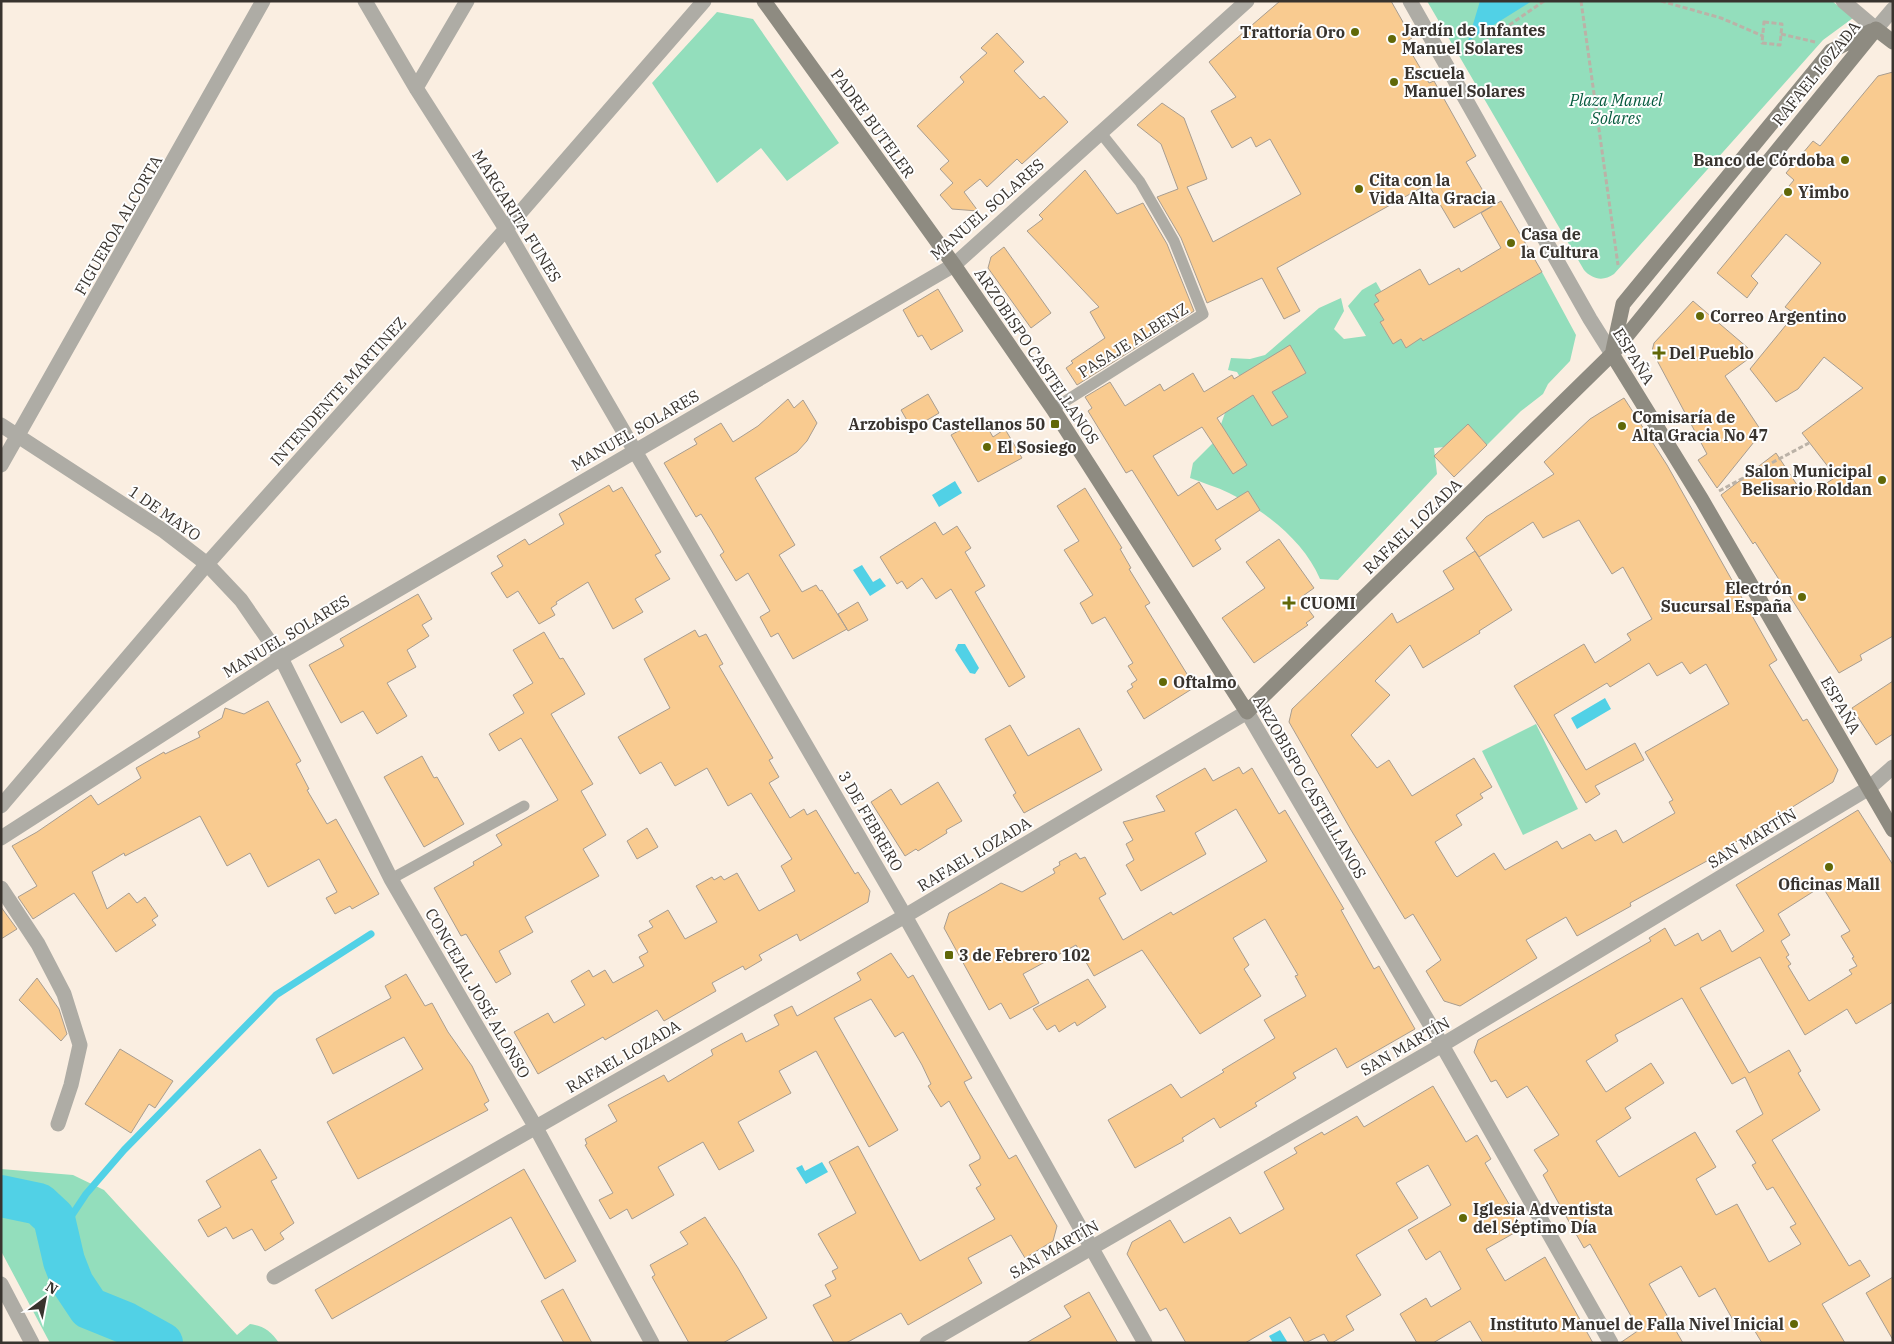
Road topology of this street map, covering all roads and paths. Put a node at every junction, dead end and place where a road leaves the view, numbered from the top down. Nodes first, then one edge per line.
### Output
1 (263, 1) edge
2 (365, 1) edge
3 (466, 1) edge
4 (704, 1) edge
5 (764, 1) edge
6 (1247, 1) edge
7 (1410, 1) edge
8 (1544, 1) edge
9 (1581, 1) edge
10 (1661, 1) edge
11 (1843, 1) edge
12 (1893, 9) edge
13 (1876, 28) junction
14 (1781, 34) junction
15 (1763, 36) junction
16 (1893, 42) edge
17 (1820, 43) dead end
18 (1466, 55) dead end
19 (416, 88) junction
20 (1100, 132) junction
21 (506, 229) junction
22 (954, 265) junction
23 (1618, 265) dead end
24 (1612, 354) junction
25 (1053, 409) junction
26 (1, 425) edge
27 (18, 436) junction
28 (1809, 443) dead end
29 (635, 450) junction
30 (1, 465) edge
31 (1702, 500) junction
32 (207, 564) junction
33 (281, 658) junction
34 (1247, 712) junction
35 (1893, 767) edge
36 (1869, 788) junction
37 (1, 806) edge
38 (524, 806) dead end
39 (1893, 830) edge
40 (1, 838) edge
41 (391, 880) junction
42 (1, 888) edge
43 (906, 916) junction
44 (1442, 1045) junction
45 (58, 1124) dead end
46 (535, 1126) junction
47 (1092, 1247) junction
48 (274, 1277) dead end
49 (1, 1284) edge
50 (32, 1343) edge
51 (652, 1343) edge
52 (926, 1343) edge
53 (1145, 1343) edge
54 (1611, 1343) edge

1 - 27 street, FIGUEROA ALCORTA
2 - 19 street, MARGARITA FUNES
3 - 19 street
4 - 21 street, INTENDENTE MARTINEZ
5 - 22 street, PADRE BUTELER
6 - 20 street, MANUEL SOLARES
7 - 24 street, ESPAÑA
8 - 18 path
9 - 23 path
10 - 15 path
11 - 13 street
12 - 13 street
13 - 16 street
13 - 24 street, RAFAEL LOZADA
13 - 24 street, RAFAEL LOZADA
14 - 15 path
14 - 15 path
14 - 17 path
19 - 21 street, MARGARITA FUNES
20 - 22 street, MANUEL SOLARES
20 - 25 lane, PASAJE ALBENZ
21 - 29 street, MARGARITA FUNES
21 - 32 street, INTENDENTE MARTINEZ
22 - 25 street, ARZOBISPO CASTELLANOS
22 - 29 street, MANUEL SOLARES
24 - 31 street, ESPAÑA
24 - 34 street, RAFAEL LOZADA
25 - 34 street, ARZOBISPO CASTELLANOS
26 - 27 street, 1 DE MAYO
27 - 30 street, FIGUEROA ALCORTA
27 - 32 street, 1 DE MAYO
28 - 31 path
29 - 33 street, MANUEL SOLARES
29 - 43 street, 3 DE FEBRERO
31 - 36 street, ESPAÑA
32 - 33 street, 1 DE MAYO
32 - 37 street, INTENDENTE MARTINEZ
33 - 40 street, MANUEL SOLARES
33 - 41 street, CONCEJAL JOSÉ ALONSO
34 - 43 street, RAFAEL LOZADA
34 - 44 street, ARZOBISPO CASTELLANOS
35 - 36 street, SAN MARTÍN
36 - 39 street, ESPAÑA
36 - 44 street, SAN MARTÍN
38 - 41 lane
41 - 46 street, CONCEJAL JOSÉ ALONSO
42 - 45 street
43 - 46 street, RAFAEL LOZADA
43 - 47 street, 3 DE FEBRERO
44 - 47 street, SAN MARTÍN
44 - 54 street, ARZOBISPO CASTELLANOS
46 - 48 street, RAFAEL LOZADA
46 - 51 street, CONCEJAL JOSÉ ALONSO
47 - 52 street, SAN MARTÍN
47 - 53 street, 3 DE FEBRERO
49 - 50 street

